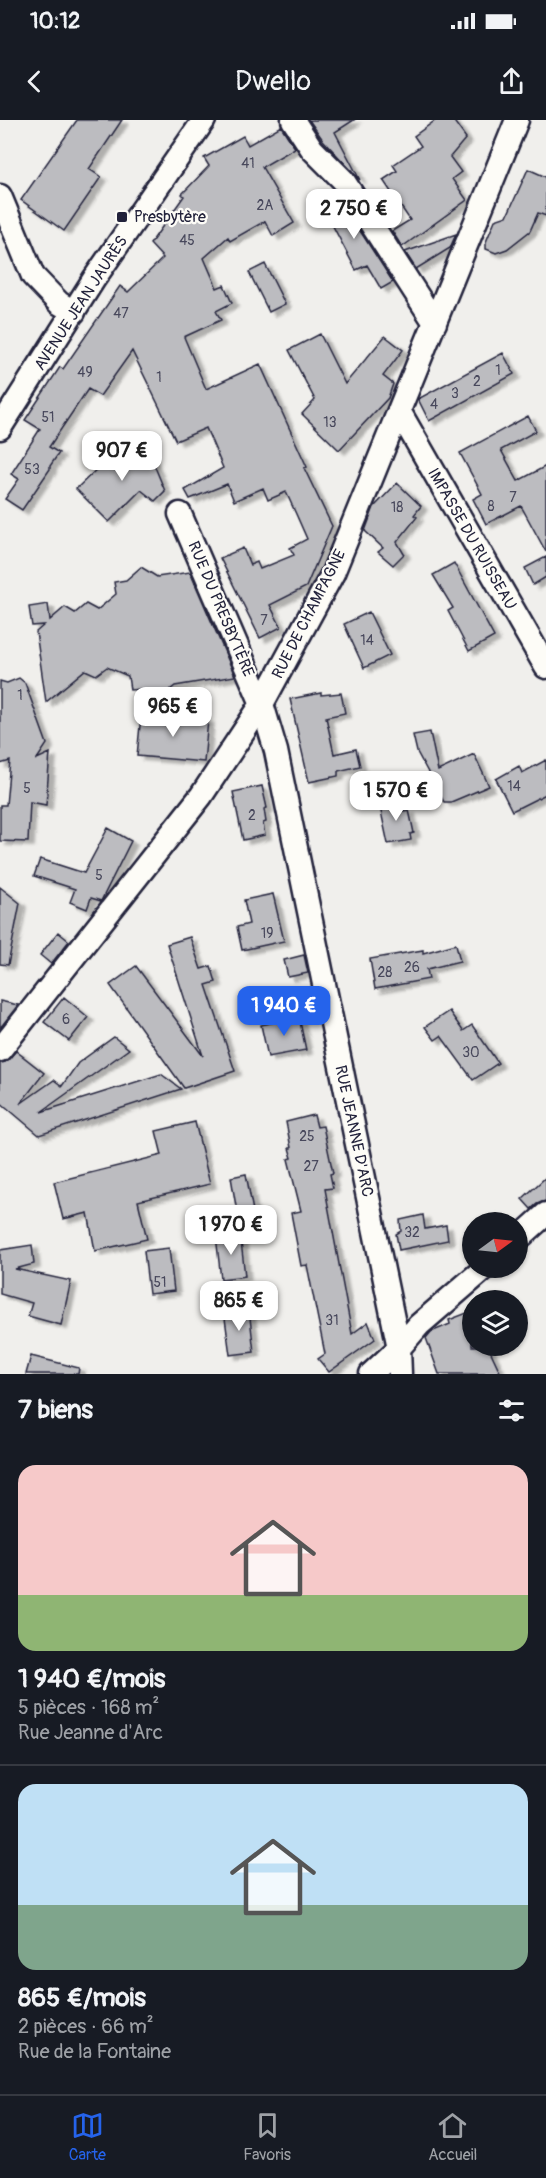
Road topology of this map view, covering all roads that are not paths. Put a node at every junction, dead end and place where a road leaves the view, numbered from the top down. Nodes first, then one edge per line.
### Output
1 (204, 120) edge
2 (293, 120) edge
3 (517, 120) edge
4 (0, 196) edge
5 (74, 312) junction
6 (435, 323) junction
7 (399, 411) junction
8 (0, 428) edge
9 (180, 514) dead end
10 (546, 667) edge
11 (262, 704) junction
12 (0, 1050) edge
13 (546, 1214) edge
14 (528, 1230) edge
15 (473, 1278) edge
16 (399, 1348) junction
17 (371, 1374) edge
18 (400, 1374) edge

1 - 5 street, AVENUE JEAN JAURÈS
2 - 6 street
3 - 6 street, RUE DE CHAMPAGNE
4 - 5 street
5 - 8 street, AVENUE JEAN JAURÈS
6 - 7 street, RUE DE CHAMPAGNE
7 - 10 street, IMPASSE DU RUISSEAU
7 - 11 street, RUE DE CHAMPAGNE
9 - 11 street, RUE DU PRESBYTÈRE
11 - 12 street, RUE DE CHAMPAGNE
11 - 16 street, RUE JEANNE D'ARC
13 - 14 street
15 - 16 street
16 - 17 street
16 - 18 street, RUE JEANNE D'ARC

